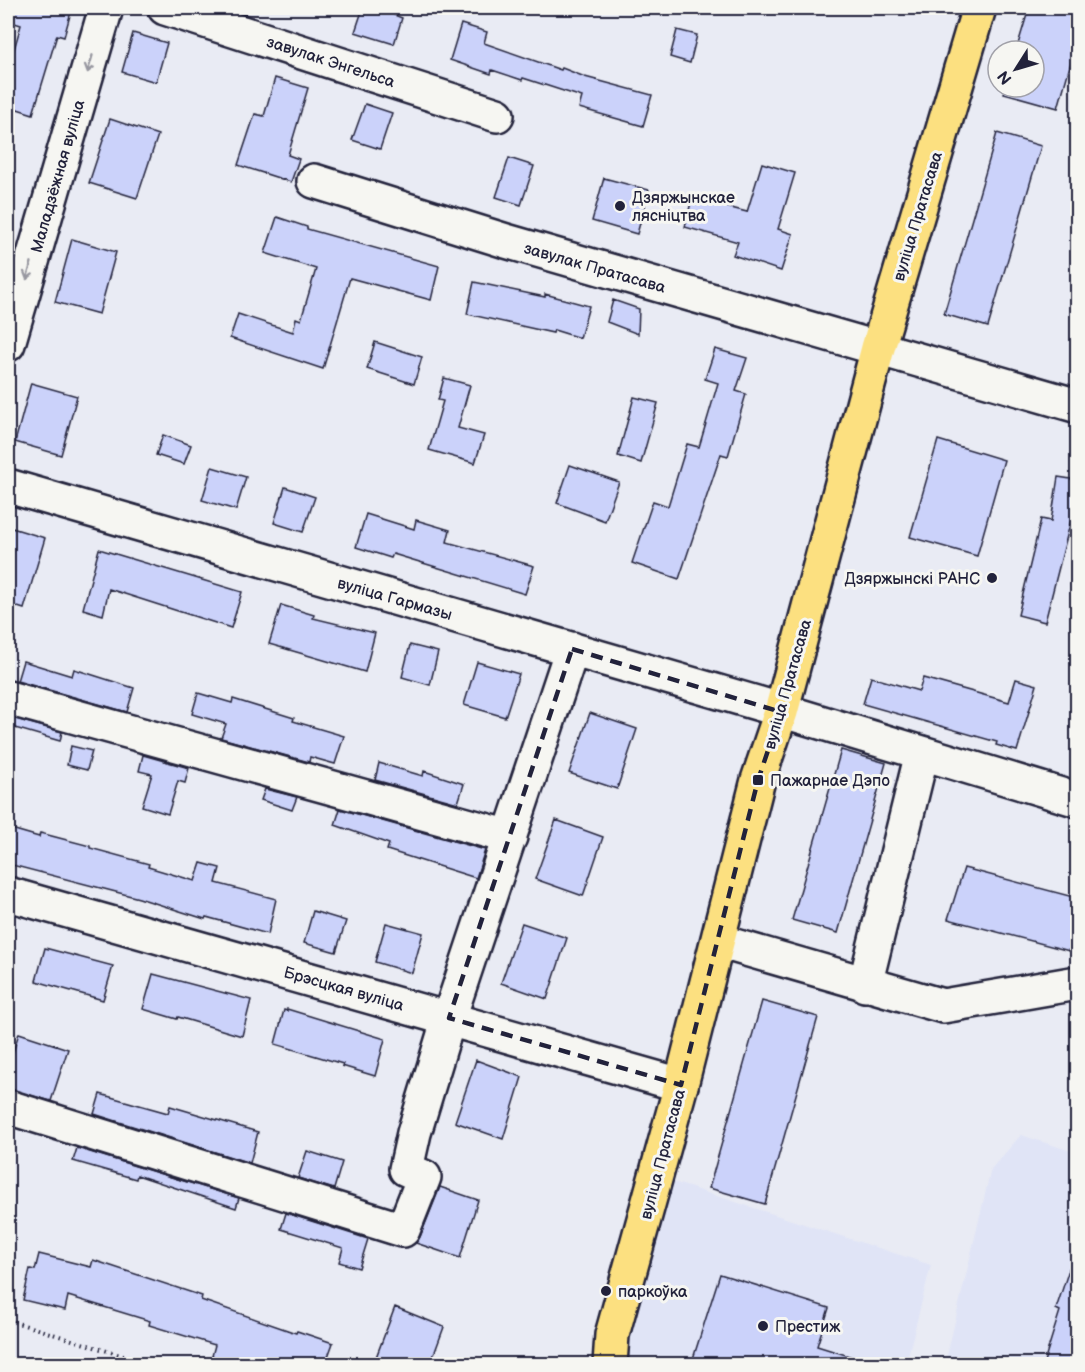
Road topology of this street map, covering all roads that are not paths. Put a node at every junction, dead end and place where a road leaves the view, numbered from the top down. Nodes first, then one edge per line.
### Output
1 (106, 8) edge
2 (165, 8) edge
3 (979, 8) edge
4 (497, 115) dead end
5 (314, 181) dead end
6 (8, 344) edge
7 (878, 348) junction
8 (1077, 406) edge
9 (8, 486) edge
10 (572, 649) junction
11 (8, 698) edge
12 (781, 712) junction
13 (922, 753) junction
14 (1077, 800) edge
15 (510, 837) junction
16 (8, 894) edge
17 (718, 941) junction
18 (865, 985) junction
19 (1077, 986) edge
20 (449, 1018) junction
21 (681, 1085) junction
22 (8, 1107) edge
23 (610, 1365) edge

1 -> 6 street, Маладзёжная вуліца
2 - 4 street, завулак Энгельса
3 - 7 main road, вуліца Пратасава
5 - 7 street, завулак Пратасава
7 - 8 street, завулак Пратасава
7 - 12 main road, вуліца Пратасава
9 - 10 street, вуліца Гармазы
10 - 12 street, вуліца Гармазы
10 - 15 street
11 - 15 street
12 - 13 street, вуліца Гармазы
12 - 17 main road, вуліца Пратасава
13 - 14 street, вуліца Гармазы
13 - 18 street
15 - 20 street
16 - 20 street, Брэсцкая вуліца
17 - 18 street
17 - 21 main road, вуліца Пратасава
18 - 19 street
20 - 21 street, Брэсцкая вуліца
20 - 22 street
21 - 23 main road, вуліца Пратасава

